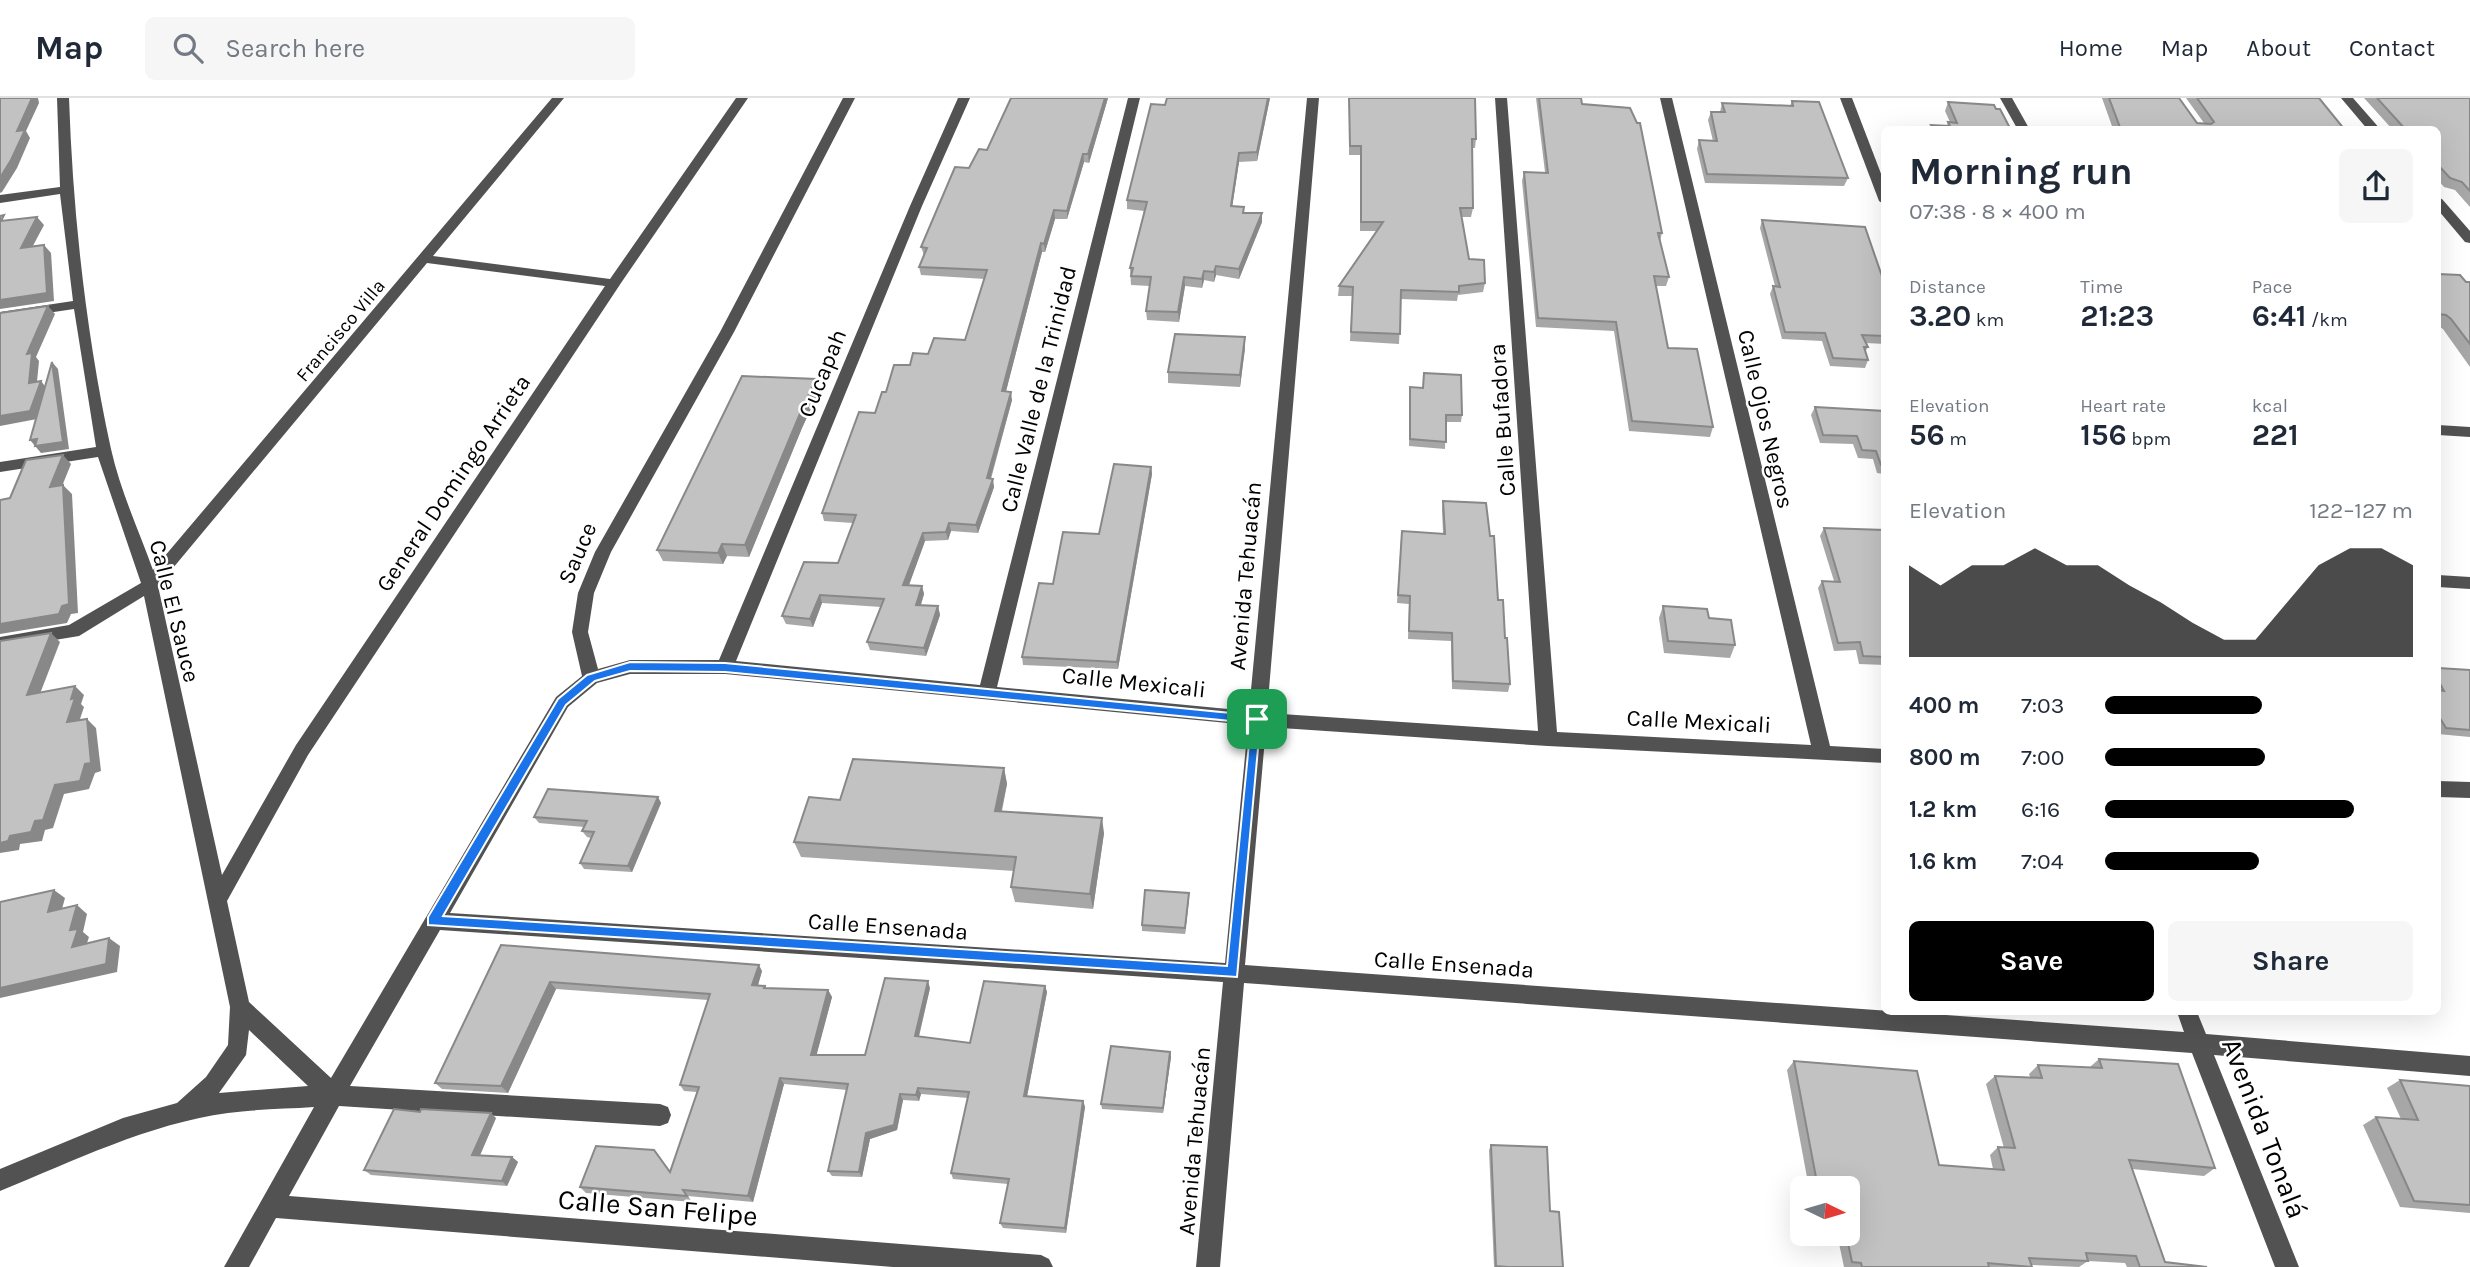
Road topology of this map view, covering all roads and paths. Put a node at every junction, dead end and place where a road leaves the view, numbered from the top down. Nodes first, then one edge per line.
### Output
1 (63, 98) edge
2 (558, 98) edge
3 (742, 98) edge
4 (849, 98) edge
5 (964, 98) edge
6 (1134, 98) edge
7 (1313, 98) edge
8 (1501, 98) edge
9 (1665, 98) edge
10 (1846, 98) edge
11 (2006, 98) edge
12 (2347, 98) edge
13 (2022, 126) edge
14 (2372, 126) edge
15 (66, 190) junction
16 (1881, 190) edge
17 (0, 199) edge
18 (2441, 205) edge
19 (2470, 239) edge
20 (425, 259) junction
21 (614, 283) junction
22 (80, 304) junction
23 (0, 316) edge
24 (2441, 430) edge
25 (2470, 432) edge
26 (104, 451) junction
27 (0, 467) edge
28 (2441, 581) edge
29 (2470, 583) edge
30 (150, 585) junction
31 (0, 643) edge
32 (725, 667) junction
33 (591, 678) junction
34 (987, 691) junction
35 (1257, 719) junction
36 (1548, 739) junction
37 (1822, 751) junction
38 (1881, 756) edge
39 (2441, 789) edge
40 (2470, 790) edge
41 (216, 903) junction
42 (433, 921) junction
43 (1233, 972) junction
44 (240, 1007) junction
45 (2188, 1015) edge
46 (2199, 1043) junction
47 (2470, 1066) edge
48 (332, 1095) junction
49 (183, 1112) junction
50 (660, 1115) dead end
51 (0, 1180) edge
52 (271, 1206) junction
53 (236, 1267) edge
54 (1041, 1267) edge
55 (1208, 1267) edge
56 (2287, 1267) edge

1 - 15 street, Calle El Sauce
2 - 20 street, Francisco Villa
3 - 21 street, General Domingo Arrieta
4 - 33 street, Sauce
5 - 32 street, Cucapah
6 - 34 street, Calle Valle de la Trinidad
7 - 35 street, Avenida Tehuacán
8 - 36 street, Calle Bufadora
9 - 37 street, Calle Ojos Negros
10 - 16 street
11 - 13 street
12 - 14 street
15 - 17 street
15 - 22 street, Calle El Sauce
18 - 19 street
20 - 21 street
20 - 30 street, Francisco Villa
21 - 41 street, General Domingo Arrieta
22 - 23 street
22 - 26 street, Calle El Sauce
24 - 25 street
26 - 27 street
26 - 30 street, Calle El Sauce
28 - 29 street
30 - 31 street, Francisco Villa
30 - 41 street, Calle El Sauce
32 - 33 street, Calle Mexicali
32 - 34 street, Calle Mexicali
33 - 42 street
34 - 35 street, Calle Mexicali
35 - 36 street, Calle Mexicali
35 - 43 street, Avenida Tehuacán
36 - 37 street, Calle Mexicali
37 - 38 street, Calle Mexicali
39 - 40 street
41 - 44 street, Calle El Sauce
42 - 43 street, Calle Ensenada
42 - 48 street
43 - 46 street, Calle Ensenada
43 - 55 street, Avenida Tehuacán
44 - 48 street
44 - 49 street, Calle El Sauce
45 - 46 street, Avenida Tonalá
46 - 47 street, Calle Ensenada
46 - 56 street, Avenida Tonalá
48 - 49 street
48 - 50 street
48 - 52 street
49 - 51 street
52 - 53 street
52 - 54 street, Calle San Felipe

